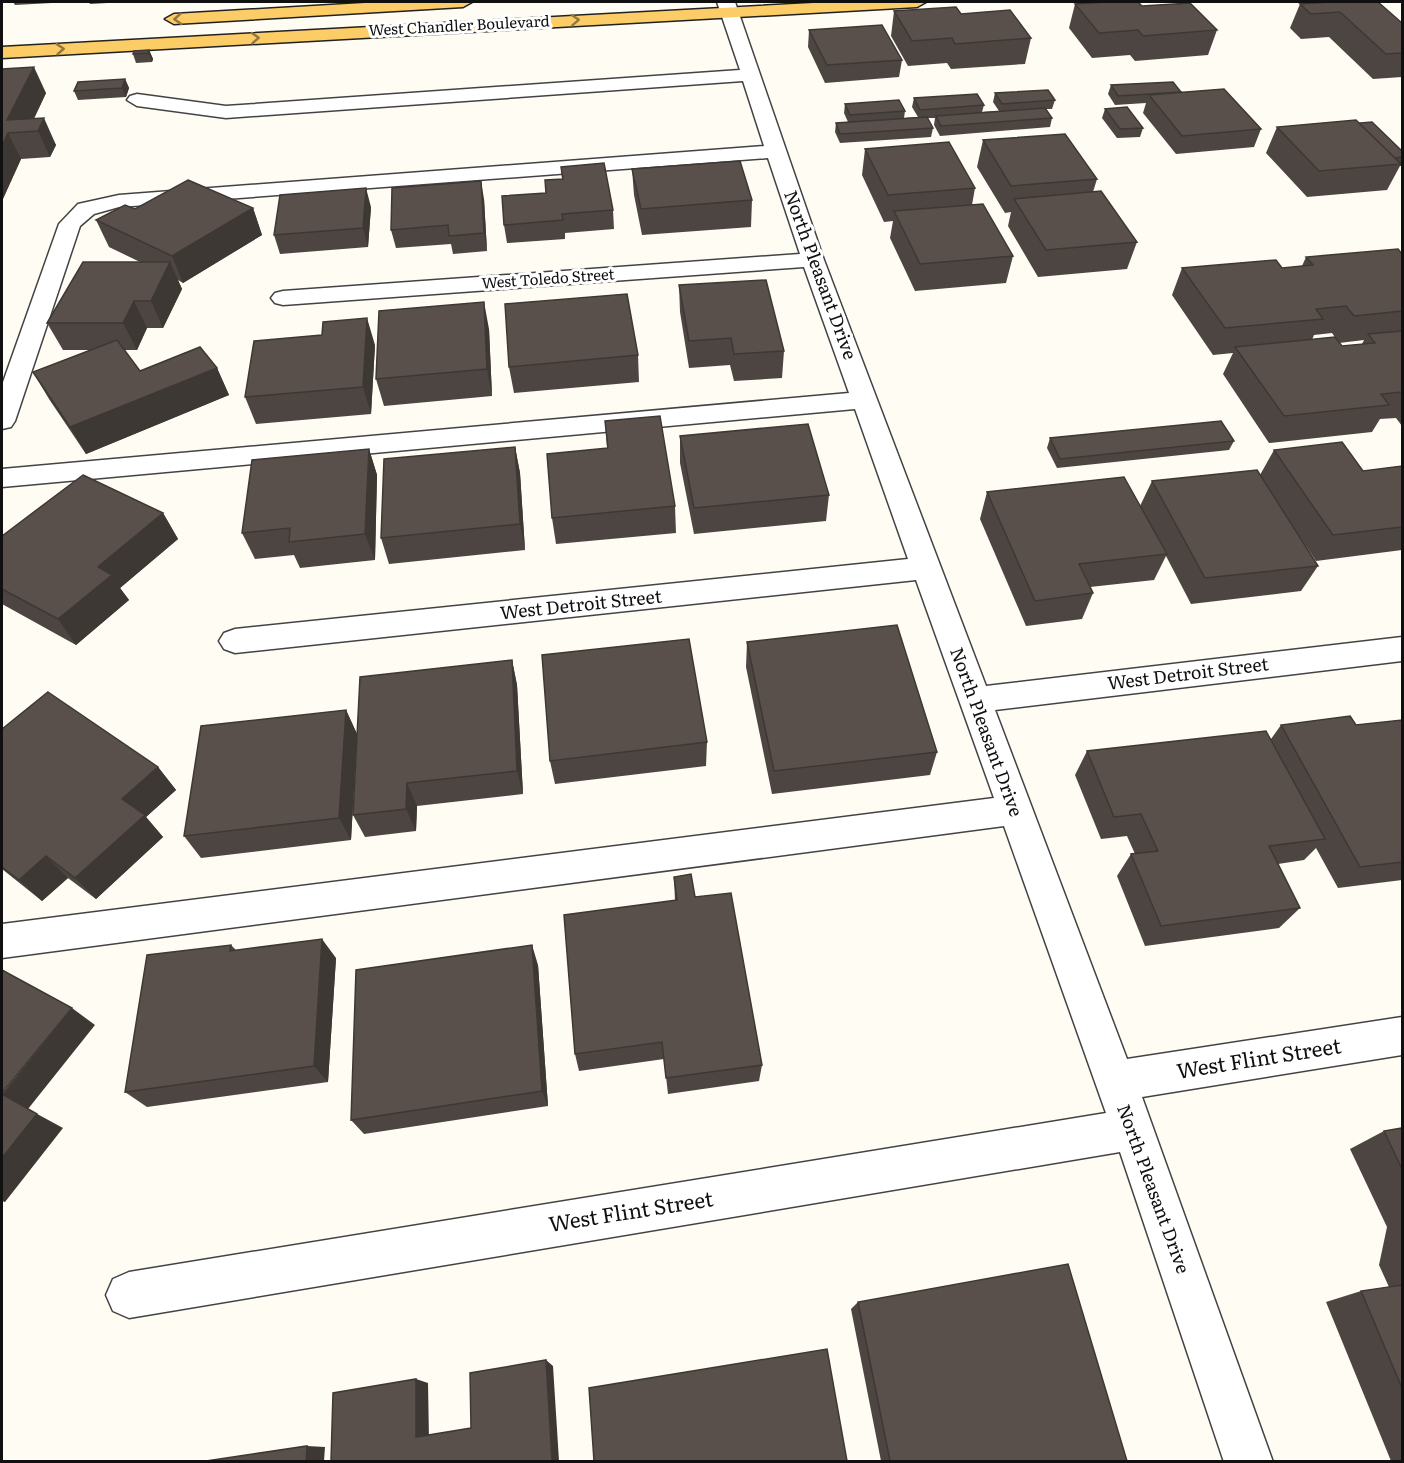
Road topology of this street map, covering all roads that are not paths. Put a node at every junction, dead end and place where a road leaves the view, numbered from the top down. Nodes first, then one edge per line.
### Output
1 (463, 2) edge
2 (916, 2) edge
3 (728, 6) edge
4 (154, 21) dead end
5 (2, 53) edge
6 (750, 75) junction
7 (137, 100) dead end
8 (776, 151) junction
9 (813, 260) junction
10 (283, 298) dead end
11 (864, 399) junction
12 (2, 421) edge
13 (2, 478) edge
14 (927, 568) junction
15 (235, 641) dead end
16 (1402, 648) edge
17 (974, 700) junction
18 (1014, 810) junction
19 (2, 941) edge
20 (1402, 1036) edge
21 (1114, 1081) junction
22 (1133, 1129) junction
23 (129, 1295) dead end
24 (1249, 1461) edge

1 -> 4 main road, West Chandler Boulevard
2 - 3 main road, West Chandler Boulevard
5 -> 3 main road, West Chandler Boulevard
3 - 6 street, North Pleasant Drive
6 - 7 street
6 - 8 street, North Pleasant Drive
8 - 9 street, North Pleasant Drive
8 - 12 street
9 - 10 street, West Toledo Street
9 - 11 street, North Pleasant Drive
11 - 13 street
11 - 14 street, North Pleasant Drive
14 - 15 street, West Detroit Street
14 - 17 street, North Pleasant Drive
16 - 17 street, West Detroit Street
17 - 18 street, North Pleasant Drive
18 - 19 street
18 - 21 street, North Pleasant Drive
20 - 21 street, West Flint Street
21 - 22 street, North Pleasant Drive
22 - 23 street, West Flint Street
22 - 24 street, North Pleasant Drive

